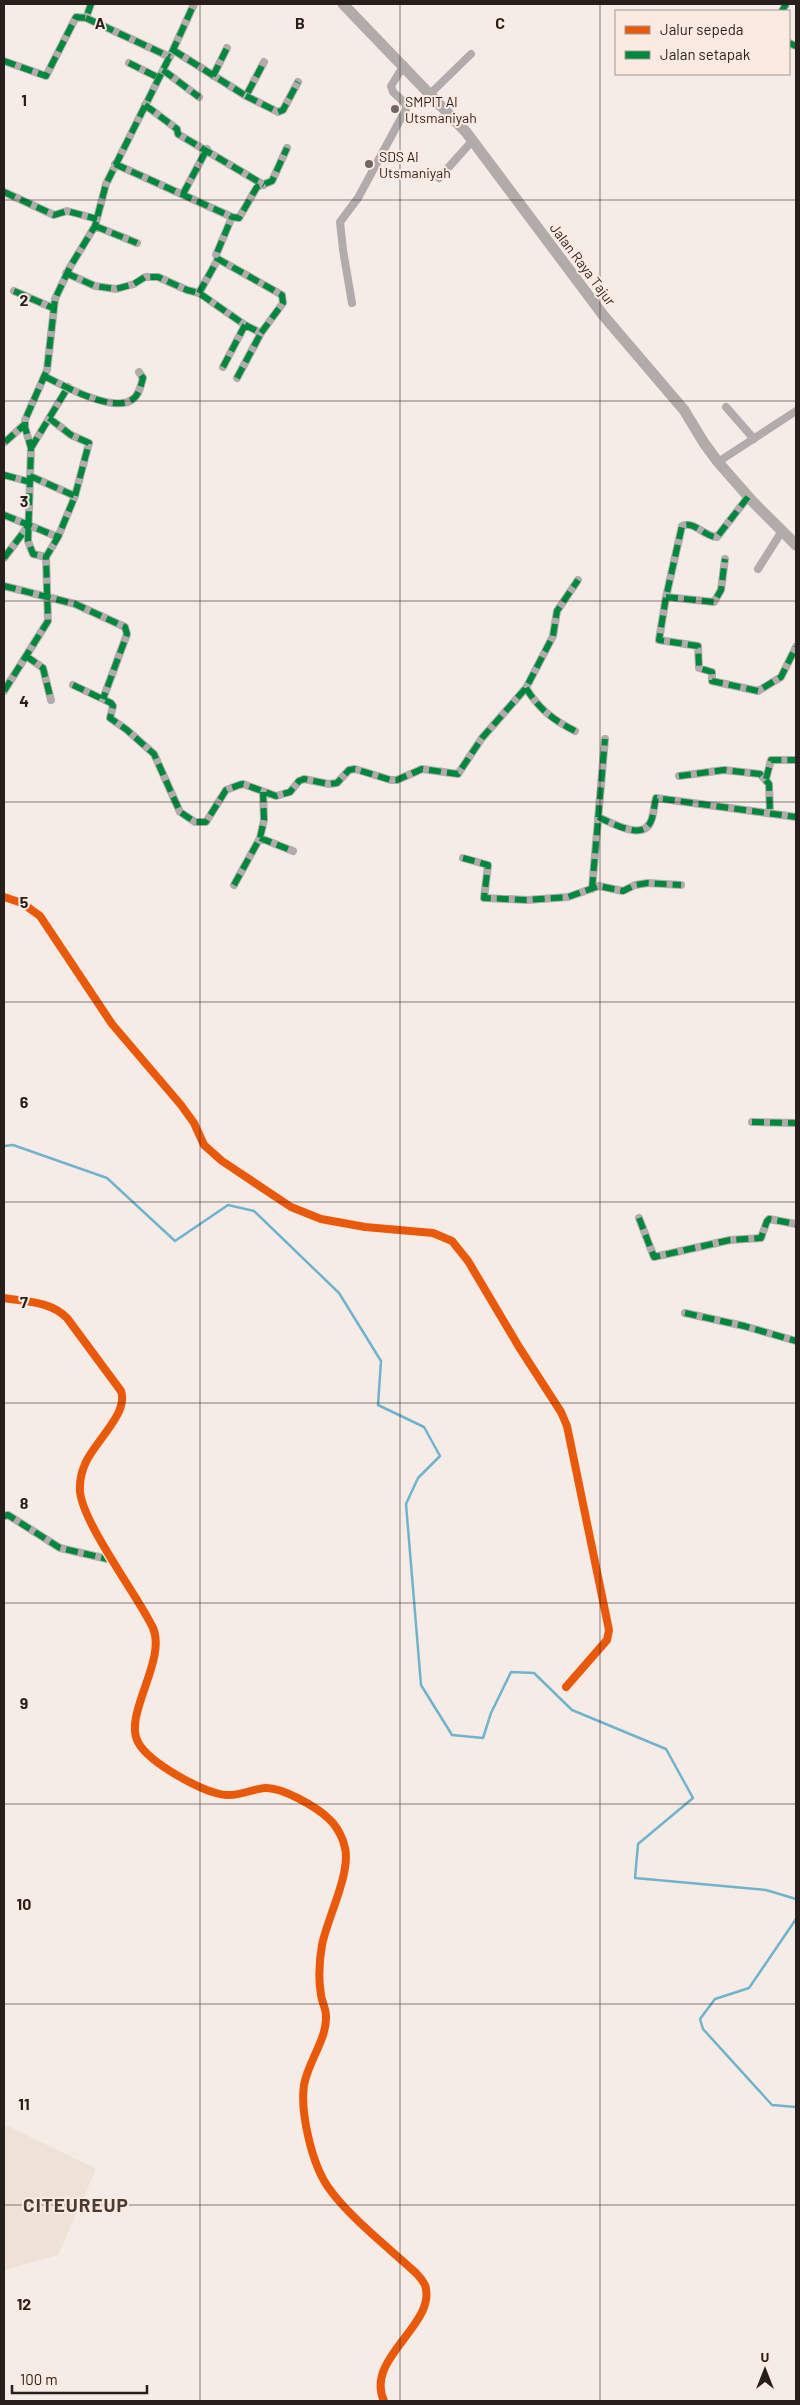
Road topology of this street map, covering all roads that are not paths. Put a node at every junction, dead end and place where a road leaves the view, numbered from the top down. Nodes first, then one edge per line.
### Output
1 (90, 4) edge
2 (194, 4) edge
3 (343, 4) edge
4 (86, 18) junction
5 (227, 48) dead end
6 (172, 54) junction
7 (471, 54) dead end
8 (4, 61) edge
9 (264, 62) dead end
10 (129, 63) dead end
11 (404, 65) junction
12 (163, 70) junction
13 (213, 76) junction
14 (159, 78) junction
15 (298, 82) dead end
16 (431, 93) junction
17 (246, 96) junction
18 (199, 97) dead end
19 (145, 105) junction
20 (473, 140) junction
21 (287, 148) dead end
22 (207, 149) junction
23 (115, 164) junction
24 (439, 178) dead end
25 (264, 185) junction
26 (4, 192) edge
27 (183, 194) junction
28 (232, 217) junction
29 (96, 223) junction
30 (136, 243) dead end
31 (218, 259) junction
32 (66, 274) junction
33 (14, 291) dead end
34 (199, 294) junction
35 (352, 303) dead end
36 (53, 308) junction
37 (245, 325) junction
38 (261, 333) junction
39 (234, 348) junction
40 (249, 356) junction
41 (223, 367) dead end
42 (139, 372) dead end
43 (46, 377) junction
44 (238, 378) dead end
45 (68, 387) junction
46 (726, 407) dead end
47 (796, 411) edge
48 (49, 418) junction
49 (25, 424) junction
50 (754, 439) junction
51 (4, 442) edge
52 (31, 448) junction
53 (718, 462) junction
54 (4, 475) edge
55 (30, 479) junction
56 (75, 496) junction
57 (748, 497) junction
58 (4, 515) edge
59 (29, 525) junction
60 (782, 531) junction
61 (58, 537) junction
62 (796, 544) edge
63 (46, 557) junction
64 (4, 558) edge
65 (725, 559) dead end
66 (758, 569) dead end
67 (578, 580) dead end
68 (4, 586) edge
69 (46, 596) junction
70 (666, 597) junction
71 (796, 647) edge
72 (26, 656) junction
73 (73, 685) dead end
74 (526, 688) junction
75 (4, 691) edge
76 (103, 699) junction
77 (52, 700) dead end
78 (575, 731) dead end
79 (605, 739) dead end
80 (796, 760) edge
81 (679, 776) dead end
82 (766, 779) junction
83 (263, 792) junction
84 (770, 813) junction
85 (598, 817) junction
86 (796, 817) edge
87 (260, 838) junction
88 (293, 851) dead end
89 (464, 858) dead end
90 (234, 885) dead end
91 (681, 885) dead end
92 (592, 889) junction
93 (4, 898) edge
94 (752, 1122) dead end
95 (796, 1123) edge
96 (639, 1218) dead end
97 (796, 1224) edge
98 (4, 1298) edge
99 (685, 1313) dead end
100 (796, 1341) edge
101 (4, 1516) edge
102 (112, 1560) junction
103 (566, 1686) dead end
104 (384, 2401) edge

1 - 4 street
2 - 6 street
3 - 11 main road, Jalan Raya Tajur
4 - 6 street
4 - 8 street
5 - 13 street
6 - 12 street
6 - 13 street
7 - 16 street
9 - 17 street
10 - 14 street
11 - 16 main road, Jalan Raya Tajur
11 - 35 street
12 - 14 street
12 - 18 street
13 - 17 street
14 - 19 street
15 - 17 street
16 - 20 main road, Jalan Raya Tajur
19 - 22 street
19 - 23 street
20 - 24 street
20 - 53 main road, Jalan Raya Tajur
21 - 25 street
22 - 25 street
22 - 27 street
23 - 27 street
23 - 29 street
25 - 28 street
26 - 29 street
27 - 28 street
28 - 31 street
29 - 30 street
29 - 32 street
31 - 34 street
31 - 38 street
32 - 34 street
32 - 36 street
33 - 36 street
34 - 37 street
36 - 43 street
37 - 38 street
37 - 39 street
38 - 40 street
39 - 40 street
39 - 41 street
40 - 44 street
42 - 45 street
43 - 45 street
43 - 49 street
45 - 48 street
46 - 50 street
47 - 50 street
48 - 52 street
48 - 56 street
49 - 51 street
49 - 52 street
50 - 53 street
52 - 55 street
53 - 57 main road, Jalan Raya Tajur
54 - 55 street
55 - 56 street
55 - 59 street
56 - 61 street
57 - 60 main road, Jalan Raya Tajur
57 - 70 street
58 - 59 street
59 - 61 street
59 - 63 street
59 - 64 street
60 - 62 main road, Jalan Raya Tajur
60 - 66 street
61 - 63 street
63 - 69 street
65 - 70 street
67 - 74 street
68 - 69 street
69 - 72 street
69 - 76 street
70 - 71 street
72 - 75 street
72 - 77 street
73 - 76 street
74 - 78 street
74 - 83 street
76 - 83 street
79 - 85 street
80 - 82 street
81 - 82 street
82 - 84 street
83 - 87 street
84 - 85 street
84 - 86 street
85 - 92 street
87 - 88 street
87 - 90 street
89 - 92 street
91 - 92 street
93 - 103 street
94 - 95 street
96 - 97 street
98 - 102 street
99 - 100 street
101 - 102 street
102 - 104 street

